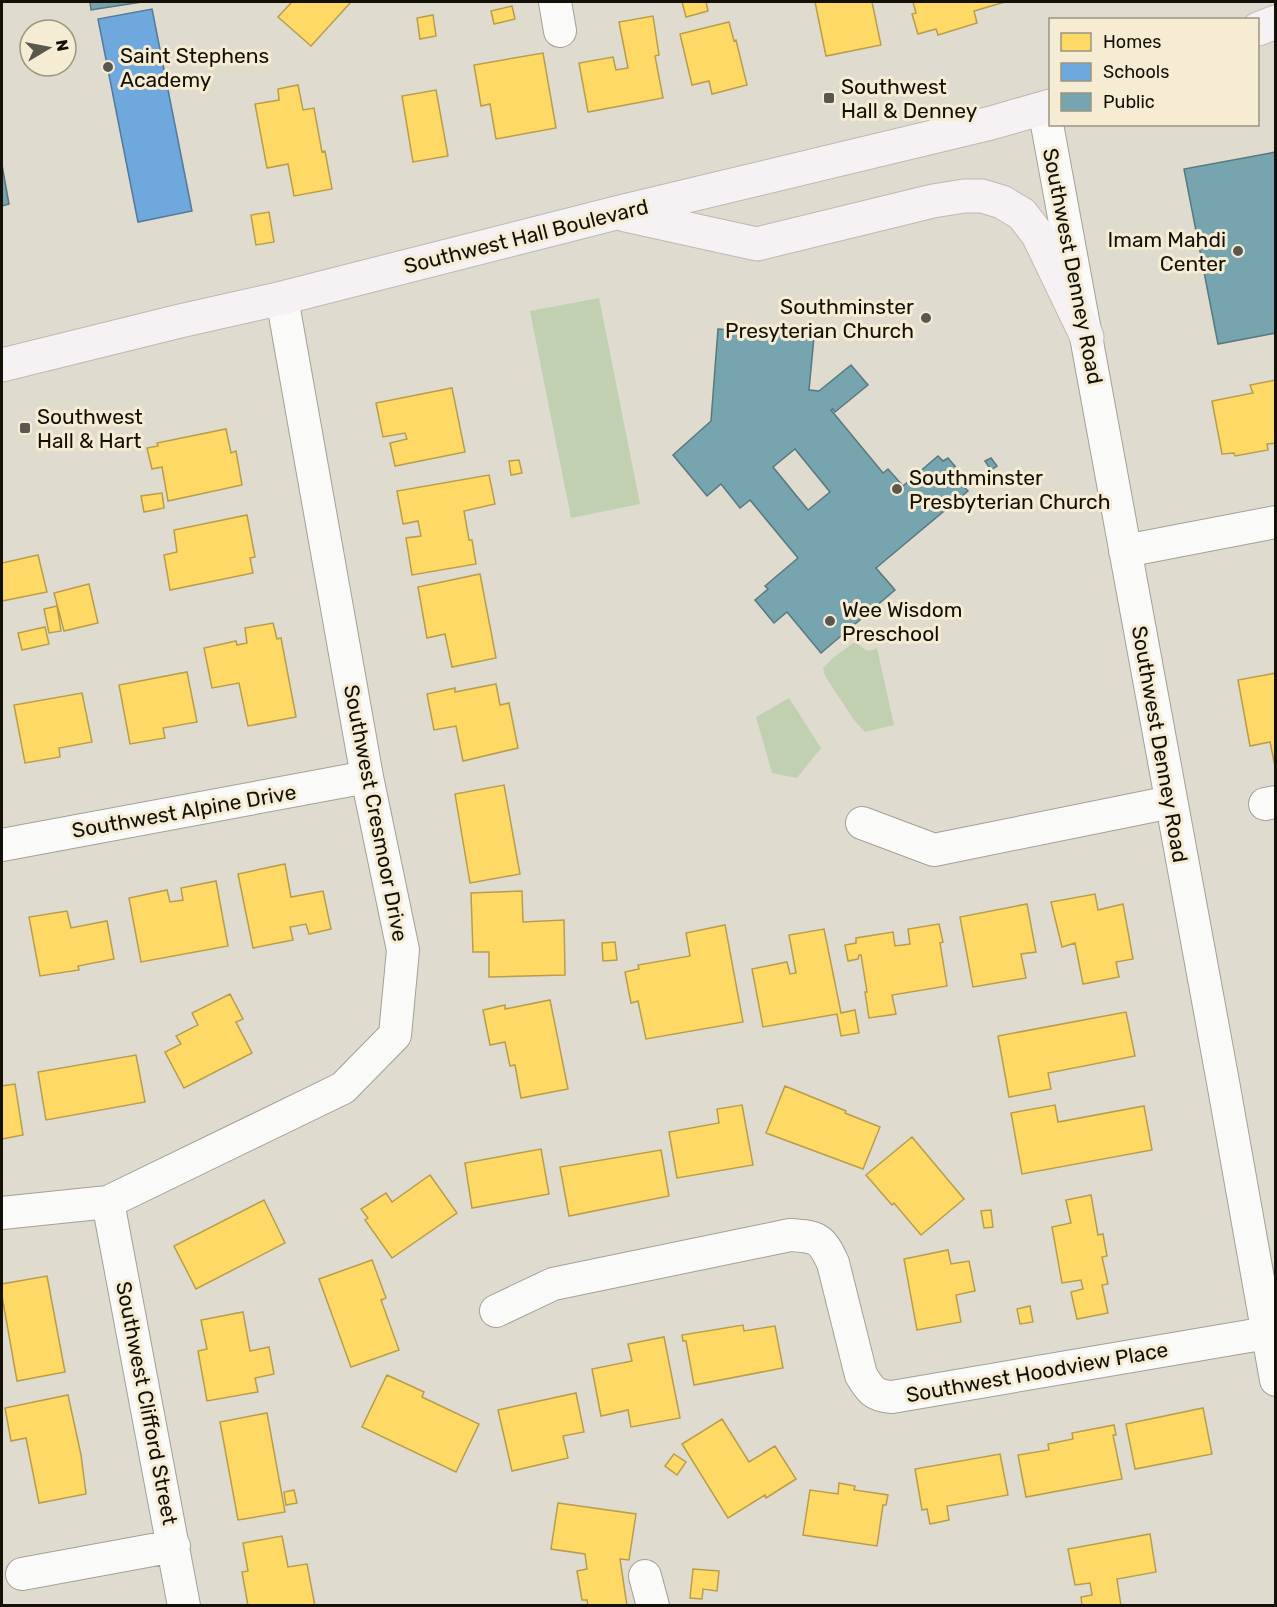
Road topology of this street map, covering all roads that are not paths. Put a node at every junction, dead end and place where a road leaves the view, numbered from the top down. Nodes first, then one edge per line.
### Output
1 (1275, 22) edge
2 (1259, 28) edge
3 (1047, 107) edge
4 (1049, 123) edge
5 (1049, 126) edge
6 (616, 213) junction
7 (282, 298) junction
8 (1087, 338) junction
9 (2, 365) edge
10 (1275, 522) edge
11 (1125, 551) junction
12 (367, 777) junction
13 (1171, 802) junction
14 (862, 823) dead end
15 (2, 845) edge
16 (108, 1202) junction
17 (2, 1213) edge
18 (496, 1311) dead end
19 (1267, 1333) junction
20 (1275, 1380) edge
21 (174, 1546) junction
22 (22, 1574) dead end
23 (645, 1576) dead end
24 (184, 1605) edge
25 (653, 1605) edge

1 - 2 main road
3 - 4 street, Southwest Denney Road
3 - 6 main road, Southwest Hall Boulevard
5 - 8 street, Southwest Denney Road
6 - 7 main road, Southwest Hall Boulevard
6 - 8 main road
7 - 9 main road, Southwest Hall Boulevard
7 - 12 street, Southwest Cresmoor Drive
8 - 11 street, Southwest Denney Road
10 - 11 street
11 - 13 street, Southwest Denney Road
12 - 15 street, Southwest Alpine Drive
12 - 16 street, Southwest Cresmoor Drive
13 - 14 street
13 - 19 street, Southwest Denney Road
16 - 17 street, Southwest Cresmoor Drive
16 - 21 street, Southwest Clifford Street
18 - 19 street, Southwest Hoodview Place
19 - 20 street, Southwest Denney Road
21 - 22 street
21 - 24 street, Southwest Clifford Street
23 - 25 street

